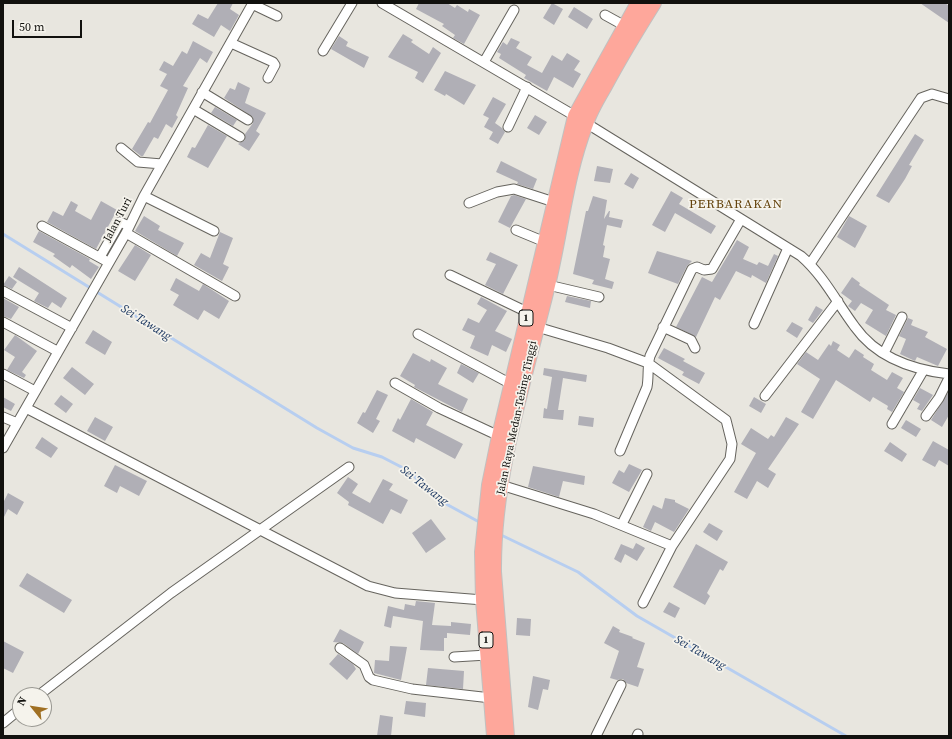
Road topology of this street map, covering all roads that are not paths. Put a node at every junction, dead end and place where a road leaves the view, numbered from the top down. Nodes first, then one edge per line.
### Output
1 (252, 3) edge
2 (352, 3) edge
3 (382, 3) edge
4 (638, 3) edge
5 (654, 3) edge
6 (514, 10) dead end
7 (605, 15) dead end
8 (277, 16) dead end
9 (625, 26) junction
10 (231, 43) junction
11 (323, 51) dead end
12 (484, 62) junction
13 (268, 78) dead end
14 (527, 87) junction
15 (202, 92) junction
16 (949, 99) edge
17 (193, 109) junction
18 (248, 120) dead end
19 (580, 120) junction
20 (508, 127) dead end
21 (240, 137) dead end
22 (121, 148) dead end
23 (162, 164) junction
24 (144, 196) junction
25 (554, 202) junction
26 (469, 203) dead end
27 (741, 219) junction
28 (42, 226) dead end
29 (128, 229) junction
30 (516, 230) dead end
31 (214, 231) dead end
32 (545, 242) junction
33 (788, 248) junction
34 (104, 259) junction
35 (810, 264) junction
36 (450, 275) dead end
37 (548, 285) junction
38 (3, 291) edge
39 (235, 296) dead end
40 (599, 297) dead end
41 (838, 301) junction
42 (902, 317) dead end
43 (535, 318) junction
44 (3, 322) edge
45 (754, 324) dead end
46 (663, 327) junction
47 (72, 328) junction
48 (418, 334) dead end
49 (694, 348) dead end
50 (57, 351) junction
51 (884, 353) junction
52 (648, 364) junction
53 (923, 371) junction
54 (3, 374) edge
55 (949, 374) edge
56 (949, 378) edge
57 (395, 384) dead end
58 (511, 384) junction
59 (36, 391) junction
60 (765, 396) dead end
61 (26, 408) junction
62 (926, 416) dead end
63 (3, 417) edge
64 (17, 423) junction
65 (892, 424) dead end
66 (499, 436) junction
67 (3, 448) edge
68 (620, 451) dead end
69 (349, 467) dead end
70 (647, 474) dead end
71 (501, 485) junction
72 (490, 521) junction
73 (622, 524) junction
74 (260, 529) junction
75 (488, 544) junction
76 (672, 546) junction
77 (483, 600) junction
78 (643, 603) dead end
79 (340, 648) dead end
80 (487, 655) junction
81 (454, 657) dead end
82 (622, 685) dead end
83 (49, 687) edge
84 (491, 698) junction
85 (12, 715) edge
86 (3, 722) edge
87 (494, 736) edge
88 (507, 736) edge
89 (596, 736) edge

1 - 8 street
1 - 10 street, Jalan Turi
2 - 11 street
3 - 12 street
4 - 9 highway, Jalan Raya Medan-Tebing Tinggi / 1
5 - 19 highway, Jalan Raya Medan-Tebing Tinggi / 1
6 - 12 street
7 - 9 street
9 - 19 highway, Jalan Raya Medan-Tebing Tinggi / 1
10 - 13 street
10 - 15 street, Jalan Turi
12 - 14 street
14 - 19 street
14 - 20 street
15 - 17 street, Jalan Turi
15 - 18 street
16 - 35 street
17 - 21 street
17 - 23 street, Jalan Turi
19 - 25 highway, Jalan Raya Medan-Tebing Tinggi / 1
19 - 27 street
19 - 37 highway, Jalan Raya Medan-Tebing Tinggi / 1
22 - 23 street
23 - 24 street, Jalan Turi
24 - 29 street, Jalan Turi
24 - 31 street
25 - 26 street
25 - 32 highway, Jalan Raya Medan-Tebing Tinggi / 1
27 - 33 street
27 - 46 street
28 - 34 street
29 - 34 street
29 - 39 street
30 - 32 street
32 - 43 highway, Jalan Raya Medan-Tebing Tinggi / 1
33 - 35 street
33 - 45 street
34 - 47 street
35 - 41 street
36 - 43 street
37 - 40 street
37 - 43 highway, Jalan Raya Medan-Tebing Tinggi / 1
38 - 47 street
41 - 51 street
41 - 60 street
42 - 51 street
43 - 52 street
43 - 58 highway, Jalan Raya Medan-Tebing Tinggi / 1
43 - 71 highway, Jalan Raya Medan-Tebing Tinggi / 1
44 - 50 street
46 - 49 street
46 - 52 street
47 - 50 street
48 - 58 street
50 - 59 street
51 - 53 street
52 - 68 street
52 - 76 street
53 - 55 street
53 - 65 street
54 - 59 street
56 - 62 street
57 - 66 street
58 - 66 highway, Jalan Raya Medan-Tebing Tinggi / 1
59 - 61 street
61 - 64 street
61 - 74 street
63 - 64 street
64 - 67 street
66 - 72 highway, Jalan Raya Medan-Tebing Tinggi / 1
69 - 74 street
70 - 73 street
71 - 72 highway, Jalan Raya Medan-Tebing Tinggi / 1
71 - 73 street
72 - 75 highway, Jalan Raya Medan-Tebing Tinggi / 1
73 - 76 street
74 - 77 street
74 - 83 street
75 - 77 highway, Jalan Raya Medan-Tebing Tinggi / 1
75 - 88 highway, Jalan Raya Medan-Tebing Tinggi / 1
76 - 78 street
77 - 80 highway, Jalan Raya Medan-Tebing Tinggi / 1
79 - 84 street
80 - 81 street
80 - 84 highway, Jalan Raya Medan-Tebing Tinggi / 1
82 - 89 street
84 - 87 highway, Jalan Raya Medan-Tebing Tinggi / 1
85 - 86 street

